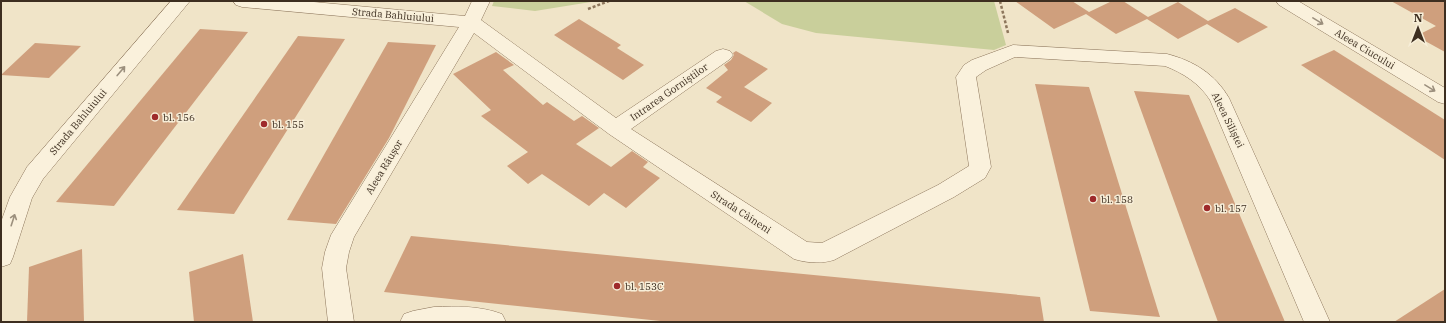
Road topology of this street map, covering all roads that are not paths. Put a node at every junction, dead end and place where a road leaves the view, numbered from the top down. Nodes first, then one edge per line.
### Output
1 (181, 1) edge
2 (242, 1) edge
3 (481, 1) edge
4 (1285, 1) edge
5 (471, 22) junction
6 (1013, 51) joint
7 (723, 55) dead end
8 (1445, 97) edge
9 (616, 129) junction
10 (1, 257) edge
11 (458, 319) edge
12 (342, 322) edge
13 (413, 322) edge
14 (493, 322) edge
15 (1317, 322) edge

10 -> 1 street, Strada Bahluiului
2 - 5 street, Strada Bahluiului
3 - 5 street, Aleea Râușor
4 -> 8 street, Aleea Ciucului
5 - 9 street, Strada Câineni
5 - 12 street, Aleea Râușor
6 - 9 street, Strada Câineni
6 - 15 street, Aleea Siliștei
7 - 9 street, Intrarea Gorniștilor
11 - 13 street
11 - 14 street

